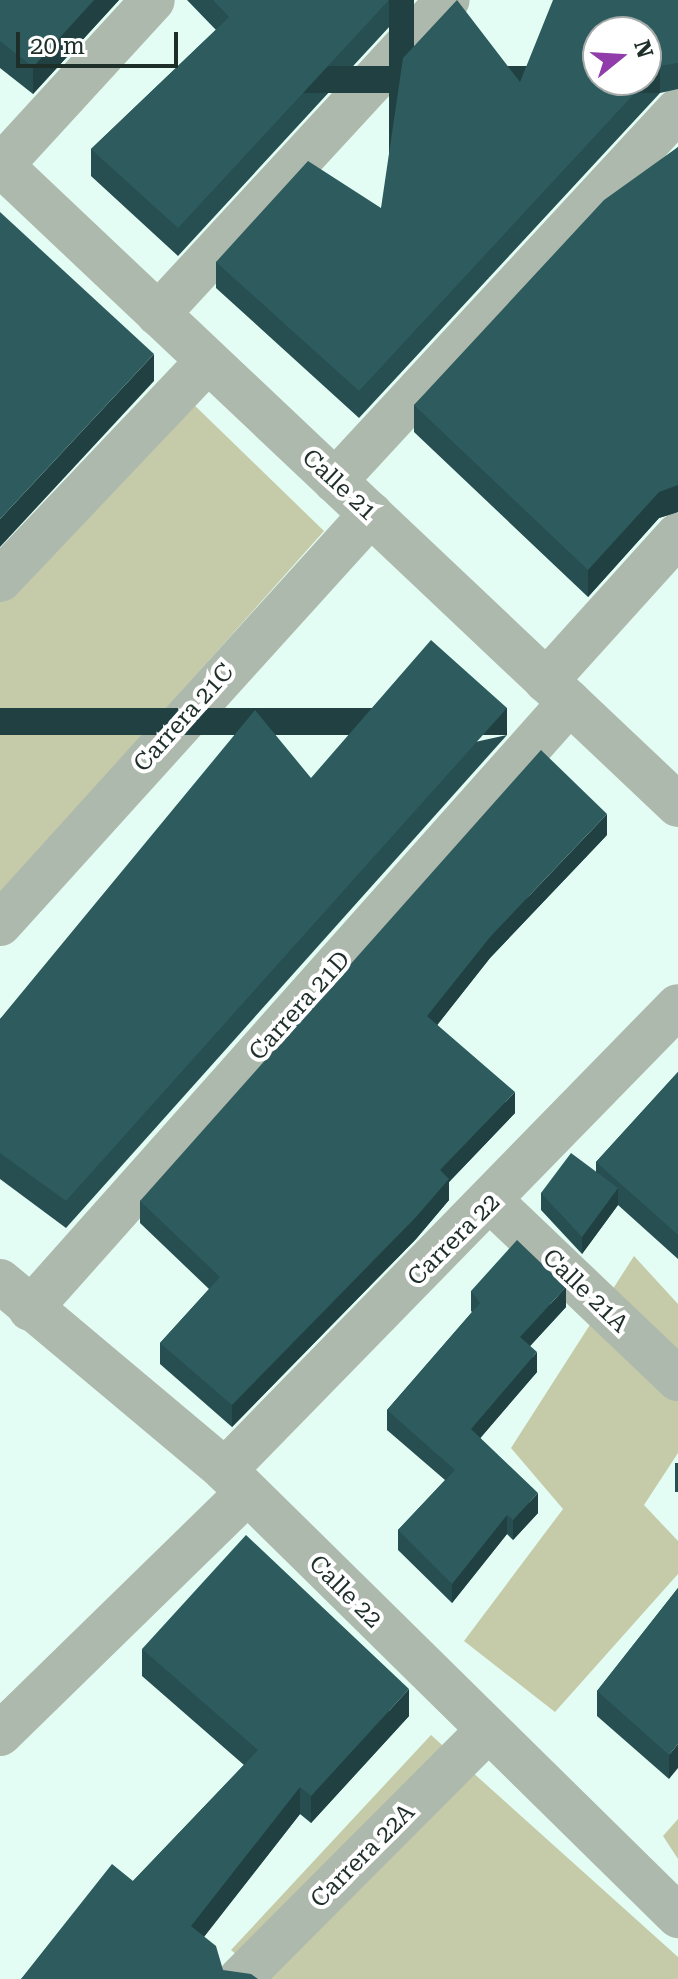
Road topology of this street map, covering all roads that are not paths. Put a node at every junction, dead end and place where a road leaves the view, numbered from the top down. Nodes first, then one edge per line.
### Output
1 (153, 0) edge
2 (448, 0) edge
3 (678, 110) edge
4 (0, 166) edge
5 (158, 314) junction
6 (208, 361) junction
7 (335, 481) junction
8 (371, 514) junction
9 (678, 535) edge
10 (0, 580) edge
11 (558, 692) junction
12 (678, 805) edge
13 (0, 924) edge
14 (678, 1006) edge
15 (492, 1202) junction
16 (15, 1295) edge
17 (678, 1379) edge
18 (236, 1482) junction
19 (485, 1733) junction
20 (0, 1734) edge
21 (678, 1916) edge
22 (240, 1979) edge

1 - 4 street
2 - 5 street
3 - 7 street
4 - 5 street, Calle 21
5 - 6 street, Calle 21
6 - 7 street, Calle 21
6 - 10 street
7 - 8 street, Calle 21
8 - 11 street, Calle 21
8 - 13 street, Carrera 21C
9 - 11 street, Carrera 21D
11 - 12 street, Calle 21
11 - 16 street, Carrera 21D
14 - 15 street, Carrera 22
15 - 17 street, Calle 21A
15 - 18 street, Carrera 22
16 - 18 street, Calle 22
18 - 19 street, Calle 22
18 - 20 street, Carrera 22
19 - 21 street, Calle 22
19 - 22 street, Carrera 22A

